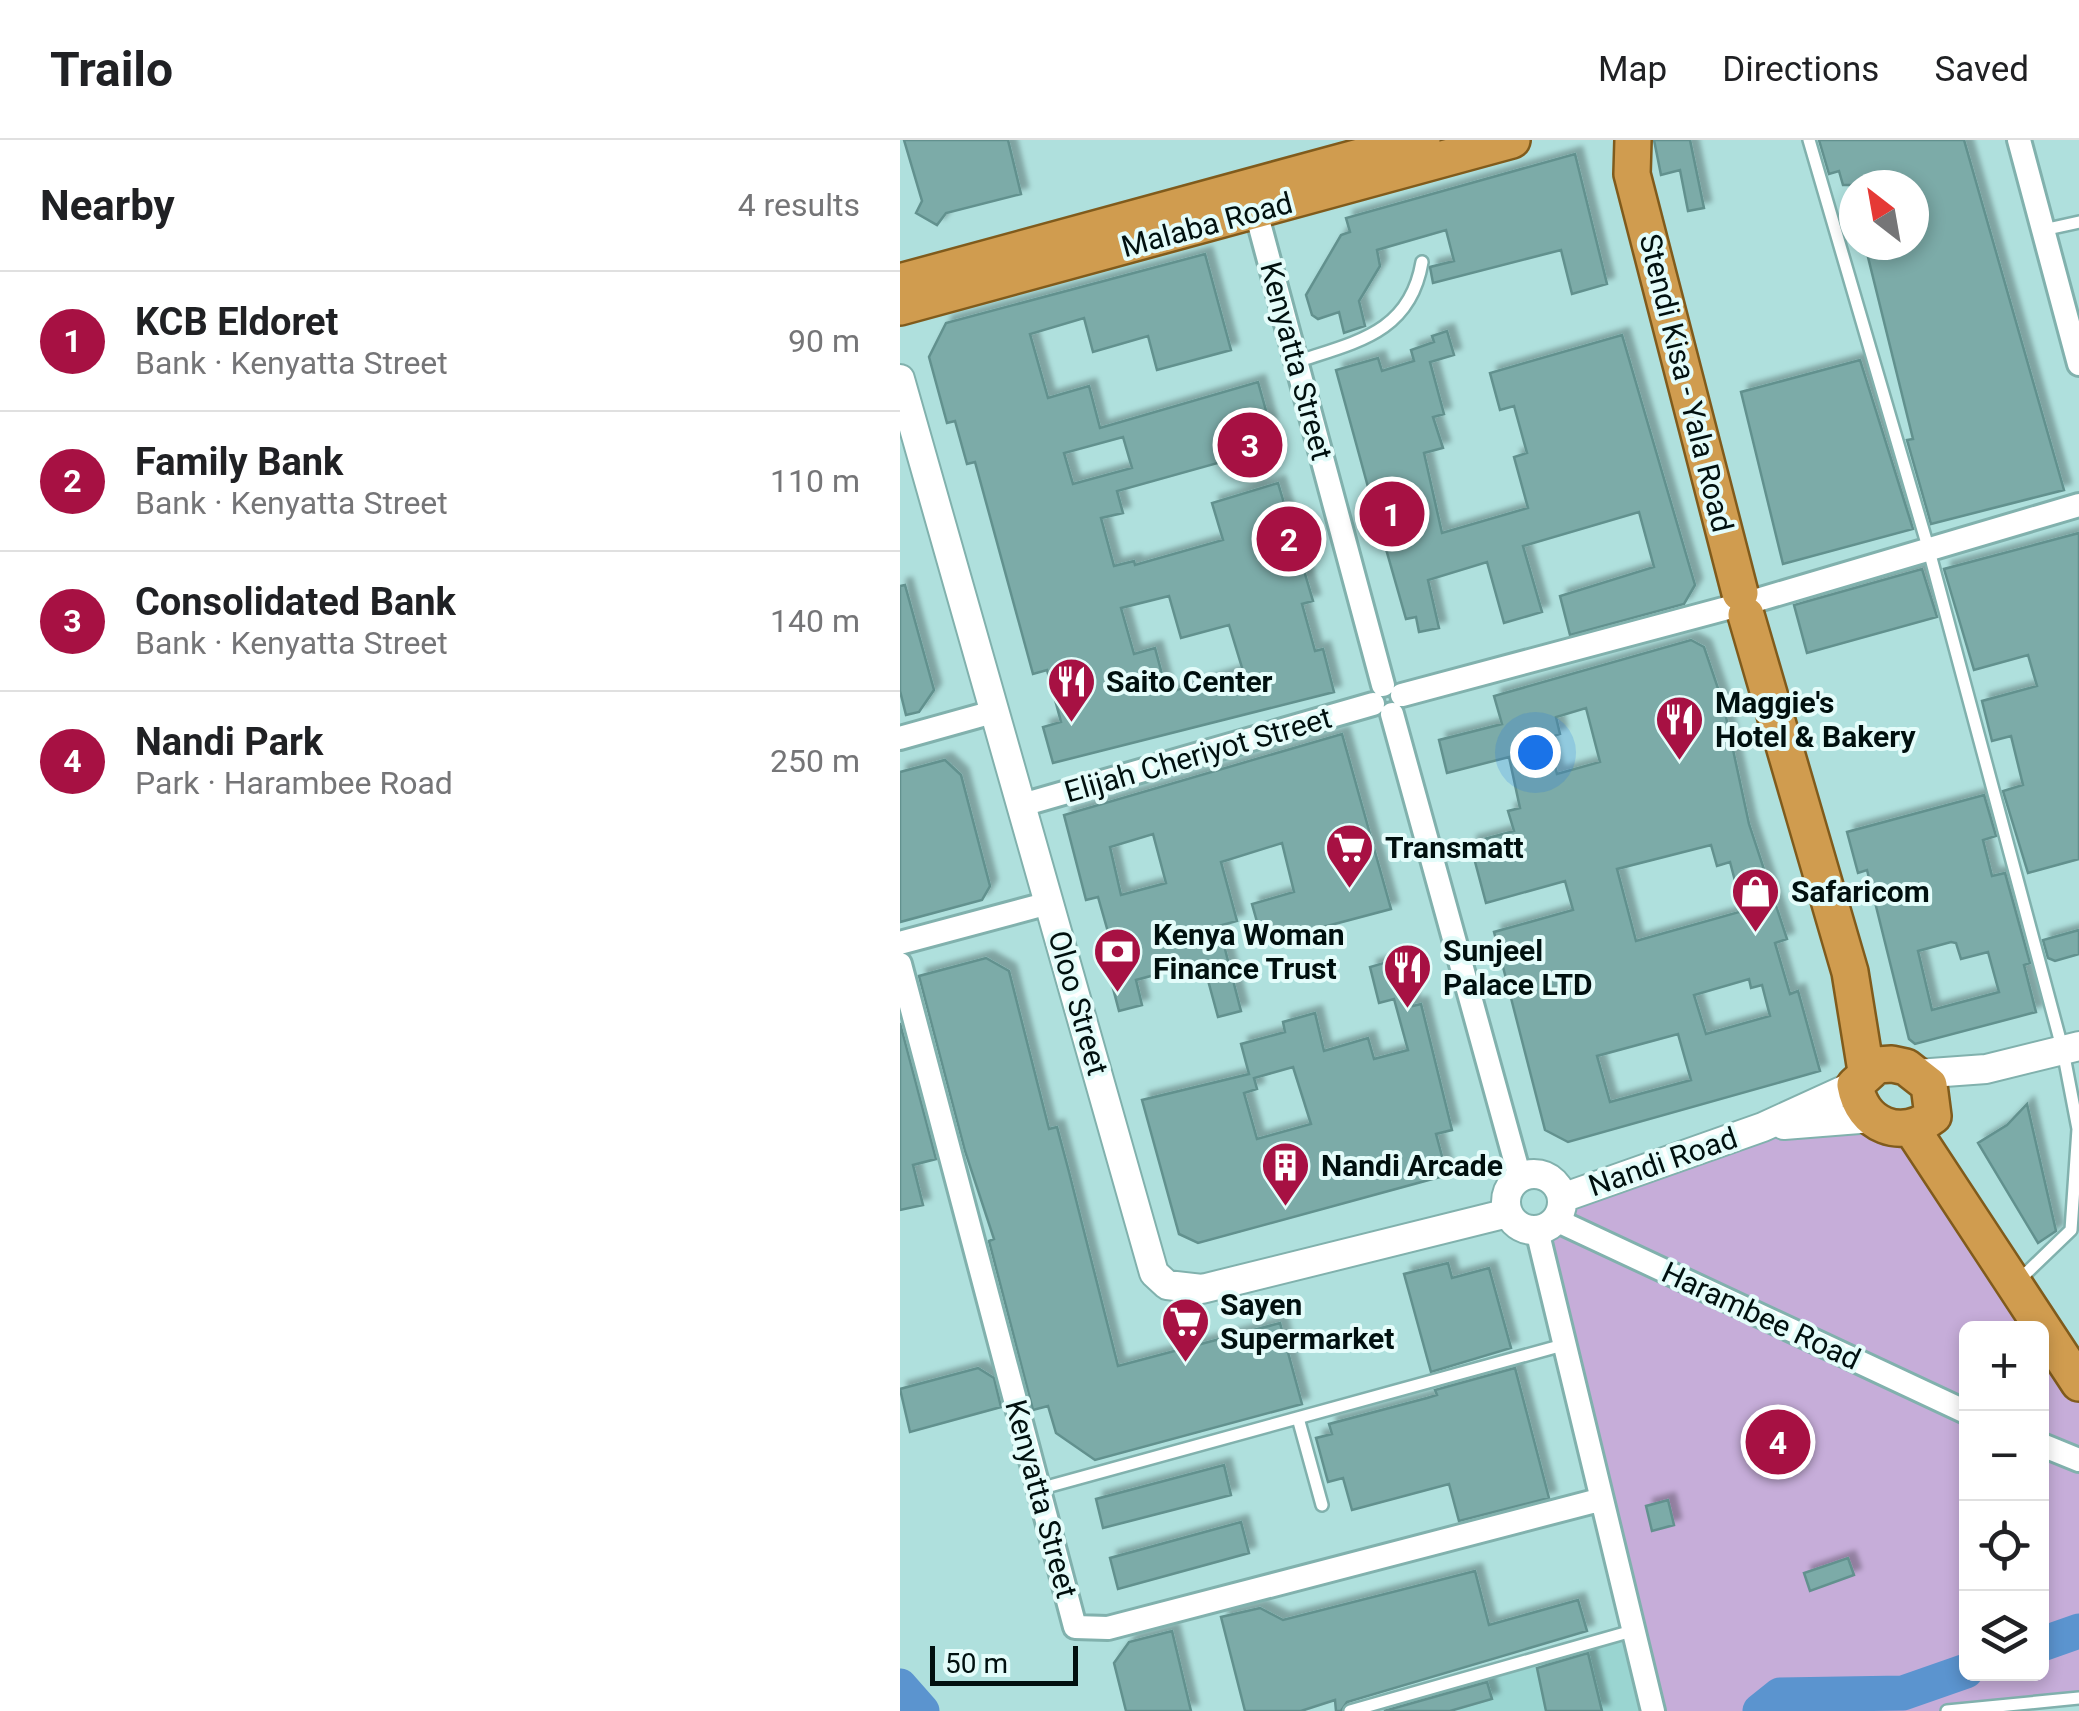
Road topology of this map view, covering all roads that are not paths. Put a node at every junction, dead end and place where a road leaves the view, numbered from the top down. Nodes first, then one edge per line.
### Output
1 (1422, 140) edge
2 (1512, 140) edge
3 (1610, 140) edge
4 (1810, 140) edge
5 (2019, 140) edge
6 (1632, 157) edge
7 (1256, 212) junction
8 (2079, 222) edge
9 (2043, 230) junction
10 (1422, 262) dead end
11 (900, 282) edge
12 (900, 307) edge
13 (1296, 362) junction
14 (2079, 364) edge
15 (900, 379) edge
16 (2079, 505) edge
17 (1928, 548) junction
18 (1743, 604) junction
19 (1388, 700) junction
20 (993, 712) junction
21 (900, 738) edge
22 (1022, 805) junction
23 (1049, 903) junction
24 (900, 944) edge
25 (900, 964) edge
26 (2071, 1049) edge
27 (1901, 1092) junction
28 (1872, 1118) joint
29 (1763, 1127) junction
30 (2079, 1129) edge
31 (1520, 1178) junction
32 (1508, 1213) junction
33 (1552, 1216) junction
34 (2075, 1229) edge
35 (2020, 1278) junction
36 (1563, 1345) junction
37 (2079, 1350) edge
38 (2079, 1384) edge
39 (1964, 1411) edge
40 (1298, 1418) junction
41 (2049, 1449) edge
42 (2079, 1460) edge
43 (1039, 1489) junction
44 (1599, 1500) junction
45 (1322, 1505) dead end
46 (1632, 1630) junction
47 (2079, 1698) edge
48 (1350, 1711) edge
49 (1653, 1711) edge
50 (1947, 1711) edge

1 - 11 highway
2 - 7 highway, Malaba Road
3 - 6 highway, Stendi Kisa - Yala Road
4 - 17 lane
5 - 9 street
6 - 18 highway, Stendi Kisa - Yala Road
7 - 12 highway, Malaba Road
7 - 13 street, Kenyatta Street
8 - 9 lane
9 - 14 street
10 - 13 lane
13 - 19 street, Kenyatta Street
15 - 20 street, Oloo Street
16 - 17 street, Elijah Cheriyot Street
17 - 18 street, Elijah Cheriyot Street
17 - 26 lane
18 - 19 street, Elijah Cheriyot Street
18 - 27 highway, Stendi Kisa - Yala Road
19 - 22 street, Elijah Cheriyot Street
19 - 31 street, Kenyatta Street
20 - 21 street
20 - 22 street, Oloo Street
22 - 23 street, Oloo Street
23 - 24 street
23 - 32 street, Oloo Street
25 - 43 street, Kenyatta Street
26 - 27 street, Nandi Road
26 - 30 lane
27 - 28 highway
27 - 29 street, Nandi Road
27 - 35 highway, Stendi Kisa - Yala Road
28 - 29 street, Nandi Road
29 - 33 street, Nandi Road
30 - 34 lane
31 - 32 street
31 - 33 street
32 - 33 street
33 - 36 street
33 - 39 street, Harambee Road
34 - 35 lane
35 - 37 highway, Stendi Kisa - Yala Road
35 - 38 highway
36 - 40 lane
36 - 44 street
40 - 43 lane
40 - 45 lane
41 - 42 street
43 - 44 street, Kenyatta Street
44 - 46 street
46 - 48 lane
46 - 49 street
47 - 50 lane

